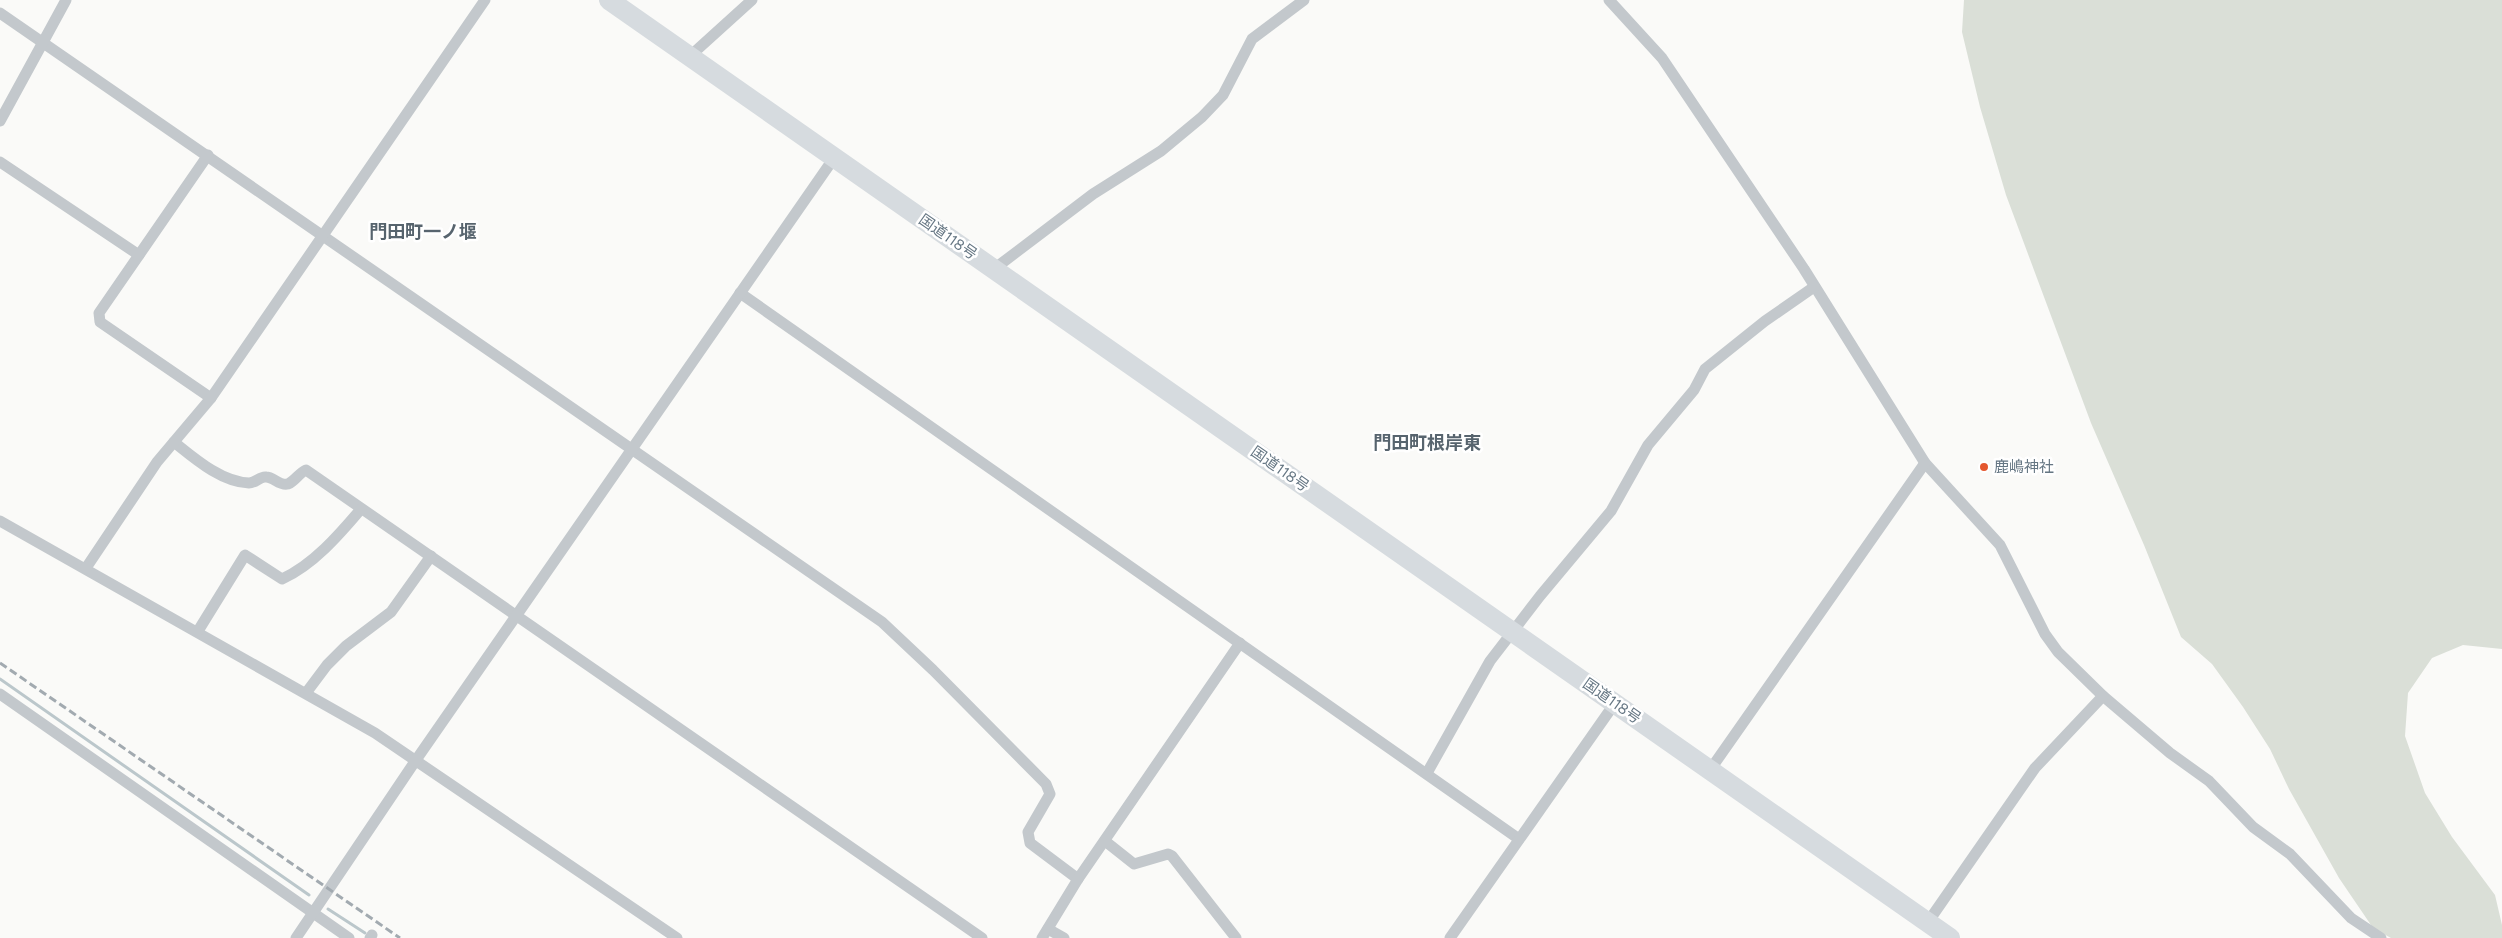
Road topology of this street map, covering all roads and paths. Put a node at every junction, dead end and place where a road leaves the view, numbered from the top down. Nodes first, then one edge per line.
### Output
1 (66, 0) edge
2 (485, 0) edge
3 (609, 0) edge
4 (752, 0) edge
5 (1304, 0) edge
6 (1609, 0) edge
7 (0, 13) edge
8 (43, 42) junction
9 (690, 57) junction
10 (0, 121) edge
11 (208, 155) junction
12 (834, 158) junction
13 (0, 162) edge
14 (322, 236) junction
15 (139, 255) junction
16 (994, 269) junction
17 (1814, 287) junction
18 (740, 293) junction
19 (211, 398) junction
20 (174, 442) junction
21 (632, 449) junction
22 (1926, 463) junction
23 (361, 509) junction
24 (0, 521) edge
25 (431, 556) junction
26 (86, 568) junction
27 (518, 614) junction
28 (198, 631) junction
29 (1512, 632) junction
30 (1240, 643) junction
31 (306, 693) junction
32 (0, 694) edge
33 (2103, 696) junction
34 (1614, 703) junction
35 (416, 760) junction
36 (1710, 770) junction
37 (1427, 773) junction
38 (1519, 838) junction
39 (1105, 841) junction
40 (1078, 879) junction
41 (313, 913) junction
42 (1928, 922) junction
43 (1045, 934) edge
44 (296, 938) edge
45 (349, 938) edge
46 (677, 938) edge
47 (982, 938) edge
48 (1064, 938) edge
49 (1236, 938) edge
50 (1450, 938) edge
51 (1950, 938) edge
52 (2381, 938) edge

1 - 8 street
2 - 14 street
3 - 9 highway, 国道118号
4 - 9 street
5 - 16 street
6 - 17 street
7 - 8 street
8 - 10 street
8 - 11 street
9 - 12 highway, 国道118号
11 - 14 street
11 - 15 street
12 - 16 highway, 国道118号
12 - 18 street
13 - 15 street
14 - 19 street
14 - 21 street
15 - 19 street
16 - 29 highway, 国道118号
17 - 22 street
17 - 29 street
18 - 21 street
18 - 30 street
19 - 20 street
20 - 23 street
20 - 26 street
21 - 27 street
21 - 40 street
22 - 33 street
22 - 36 street
23 - 25 street
23 - 28 street
24 - 26 street
25 - 27 street
25 - 31 street
26 - 28 street
27 - 35 street
27 - 47 street
28 - 31 street
29 - 34 highway, 国道118号
29 - 37 street
30 - 37 street
30 - 39 street
31 - 35 street
32 - 41 street
33 - 42 street
33 - 52 street
34 - 36 highway, 国道118号
34 - 38 street
35 - 41 street
35 - 46 street
36 - 42 highway, 国道118号
37 - 38 street
38 - 50 street
39 - 40 street
39 - 49 street
40 - 43 street
41 - 44 street
41 - 45 street
42 - 51 highway, 国道118号
43 - 48 street

